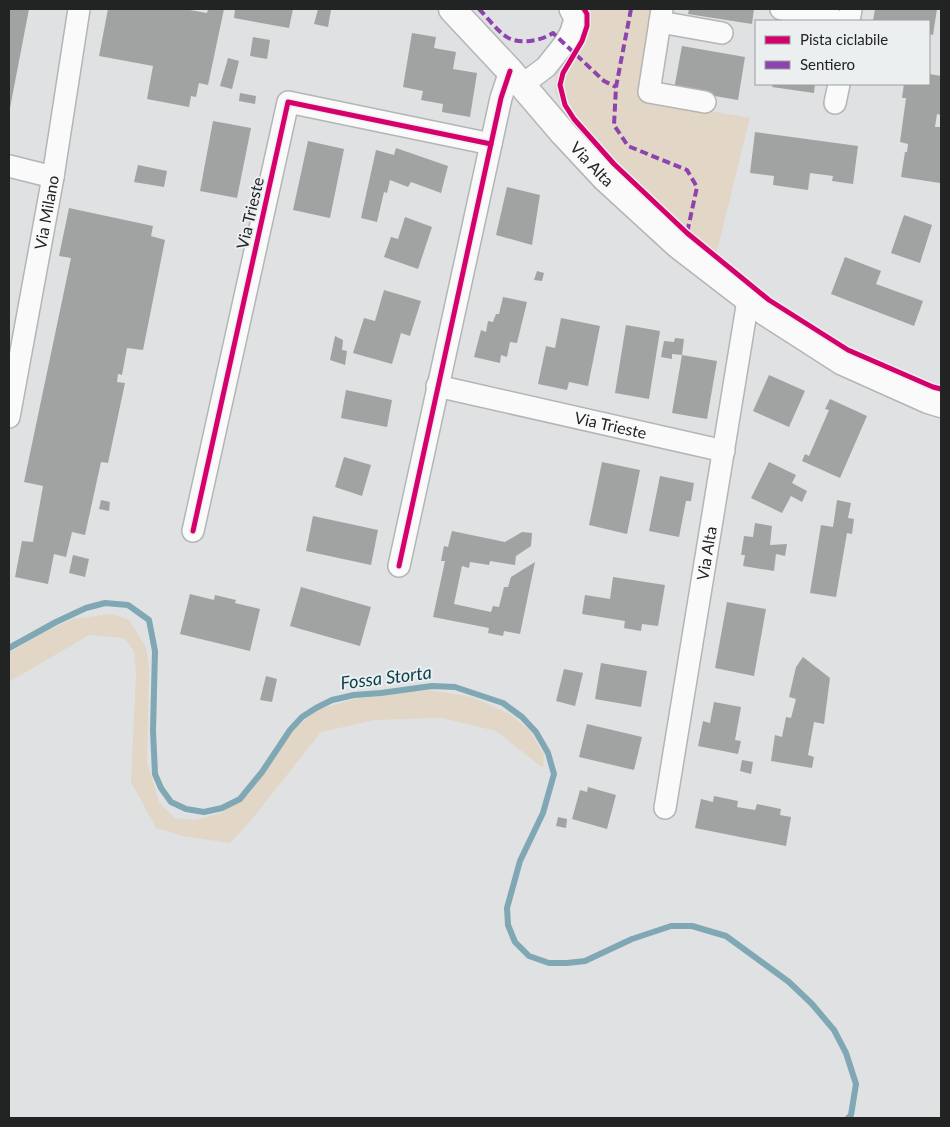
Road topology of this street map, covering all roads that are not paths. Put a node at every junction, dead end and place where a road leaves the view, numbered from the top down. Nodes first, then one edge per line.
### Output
1 (79, 9) edge
2 (452, 9) edge
3 (570, 9) edge
4 (781, 9) edge
5 (661, 15) edge
6 (844, 16) edge
7 (722, 33) dead end
8 (516, 78) junction
9 (705, 102) dead end
10 (491, 144) junction
11 (9, 166) edge
12 (53, 177) junction
13 (748, 300) junction
14 (437, 386) junction
15 (941, 404) edge
16 (9, 417) edge
17 (724, 451) junction
18 (193, 531) dead end
19 (398, 566) dead end
20 (665, 808) dead end

1 - 12 street, Via Milano
2 - 8 main road, Via Alta
3 - 8 street
4 - 6 street
5 - 7 street
5 - 9 street
8 - 10 street
8 - 13 main road, Via Alta
10 - 14 street
10 - 18 street, Via Trieste
11 - 12 street
12 - 16 street, Via Milano
13 - 15 main road, Via Alta
13 - 17 street, Via Alta
14 - 17 street, Via Trieste
14 - 19 street
17 - 20 street, Via Alta

